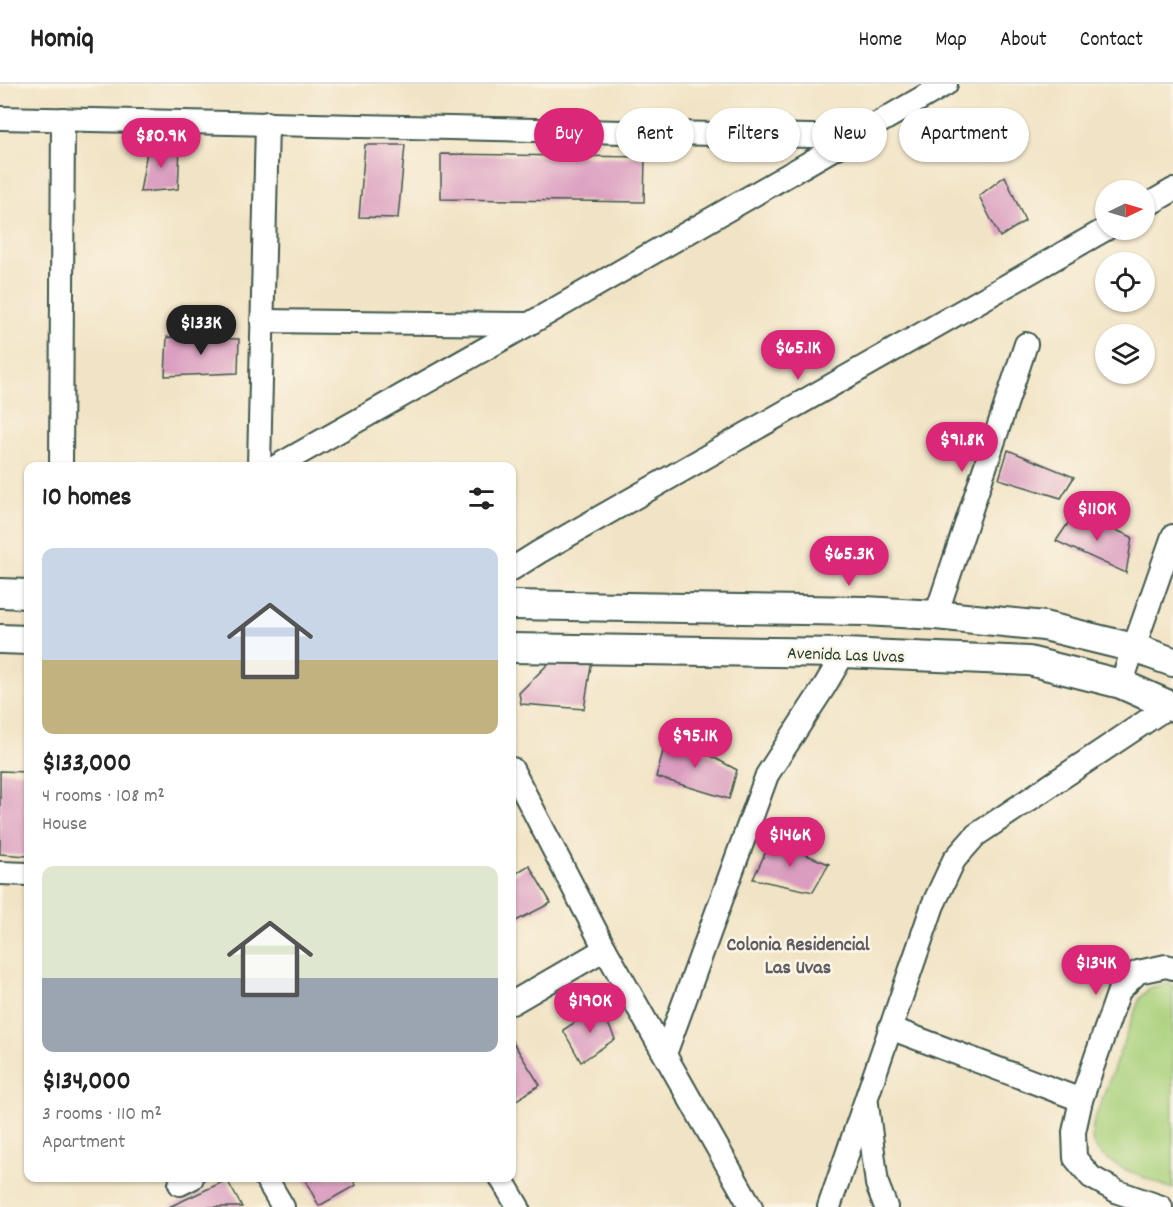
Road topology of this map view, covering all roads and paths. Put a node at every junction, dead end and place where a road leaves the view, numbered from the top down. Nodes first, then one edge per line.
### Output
1 (946, 84) edge
2 (0, 118) edge
3 (887, 118) edge
4 (63, 119) junction
5 (267, 123) junction
6 (812, 136) edge
7 (812, 161) edge
8 (1173, 190) edge
9 (1155, 201) edge
10 (1095, 235) edge
11 (262, 321) junction
12 (529, 324) junction
13 (1026, 344) dead end
14 (61, 462) edge
15 (259, 462) edge
16 (284, 462) edge
17 (1173, 536) edge
18 (516, 566) edge
19 (0, 593) edge
20 (24, 594) edge
21 (516, 605) edge
22 (936, 615) junction
23 (0, 639) edge
24 (24, 640) edge
25 (516, 648) edge
26 (1134, 648) junction
27 (844, 653) junction
28 (1173, 662) edge
29 (1121, 684) junction
30 (1171, 706) edge
31 (516, 777) edge
32 (0, 873) edge
33 (24, 874) edge
34 (606, 949) junction
35 (1173, 968) edge
36 (516, 1002) edge
37 (890, 1028) junction
38 (665, 1054) junction
39 (866, 1099) junction
40 (1081, 1100) junction
41 (268, 1182) edge
42 (503, 1182) edge
43 (283, 1207) edge
44 (518, 1207) edge
45 (751, 1207) edge
46 (829, 1207) edge
47 (886, 1207) edge
48 (1161, 1207) edge

1 - 3 street
2 - 4 street
4 - 5 street
4 - 14 street
5 - 6 street
5 - 11 street
7 - 12 street
8 - 9 street
10 - 18 street
11 - 12 street
11 - 15 street
12 - 16 street
13 - 22 street
17 - 26 street
19 - 20 street
21 - 22 street
22 - 26 street
23 - 24 street
25 - 27 street, Avenida Las Uvas
26 - 28 street
26 - 29 street
27 - 29 street, Avenida Las Uvas
27 - 38 street
29 - 30 street, Avenida Las Uvas
30 - 37 street
31 - 34 street
32 - 33 street
34 - 36 street
34 - 38 street
35 - 40 street
37 - 39 street
37 - 40 street
38 - 45 street
39 - 46 street
39 - 47 street
40 - 48 street
41 - 43 street
42 - 44 street

